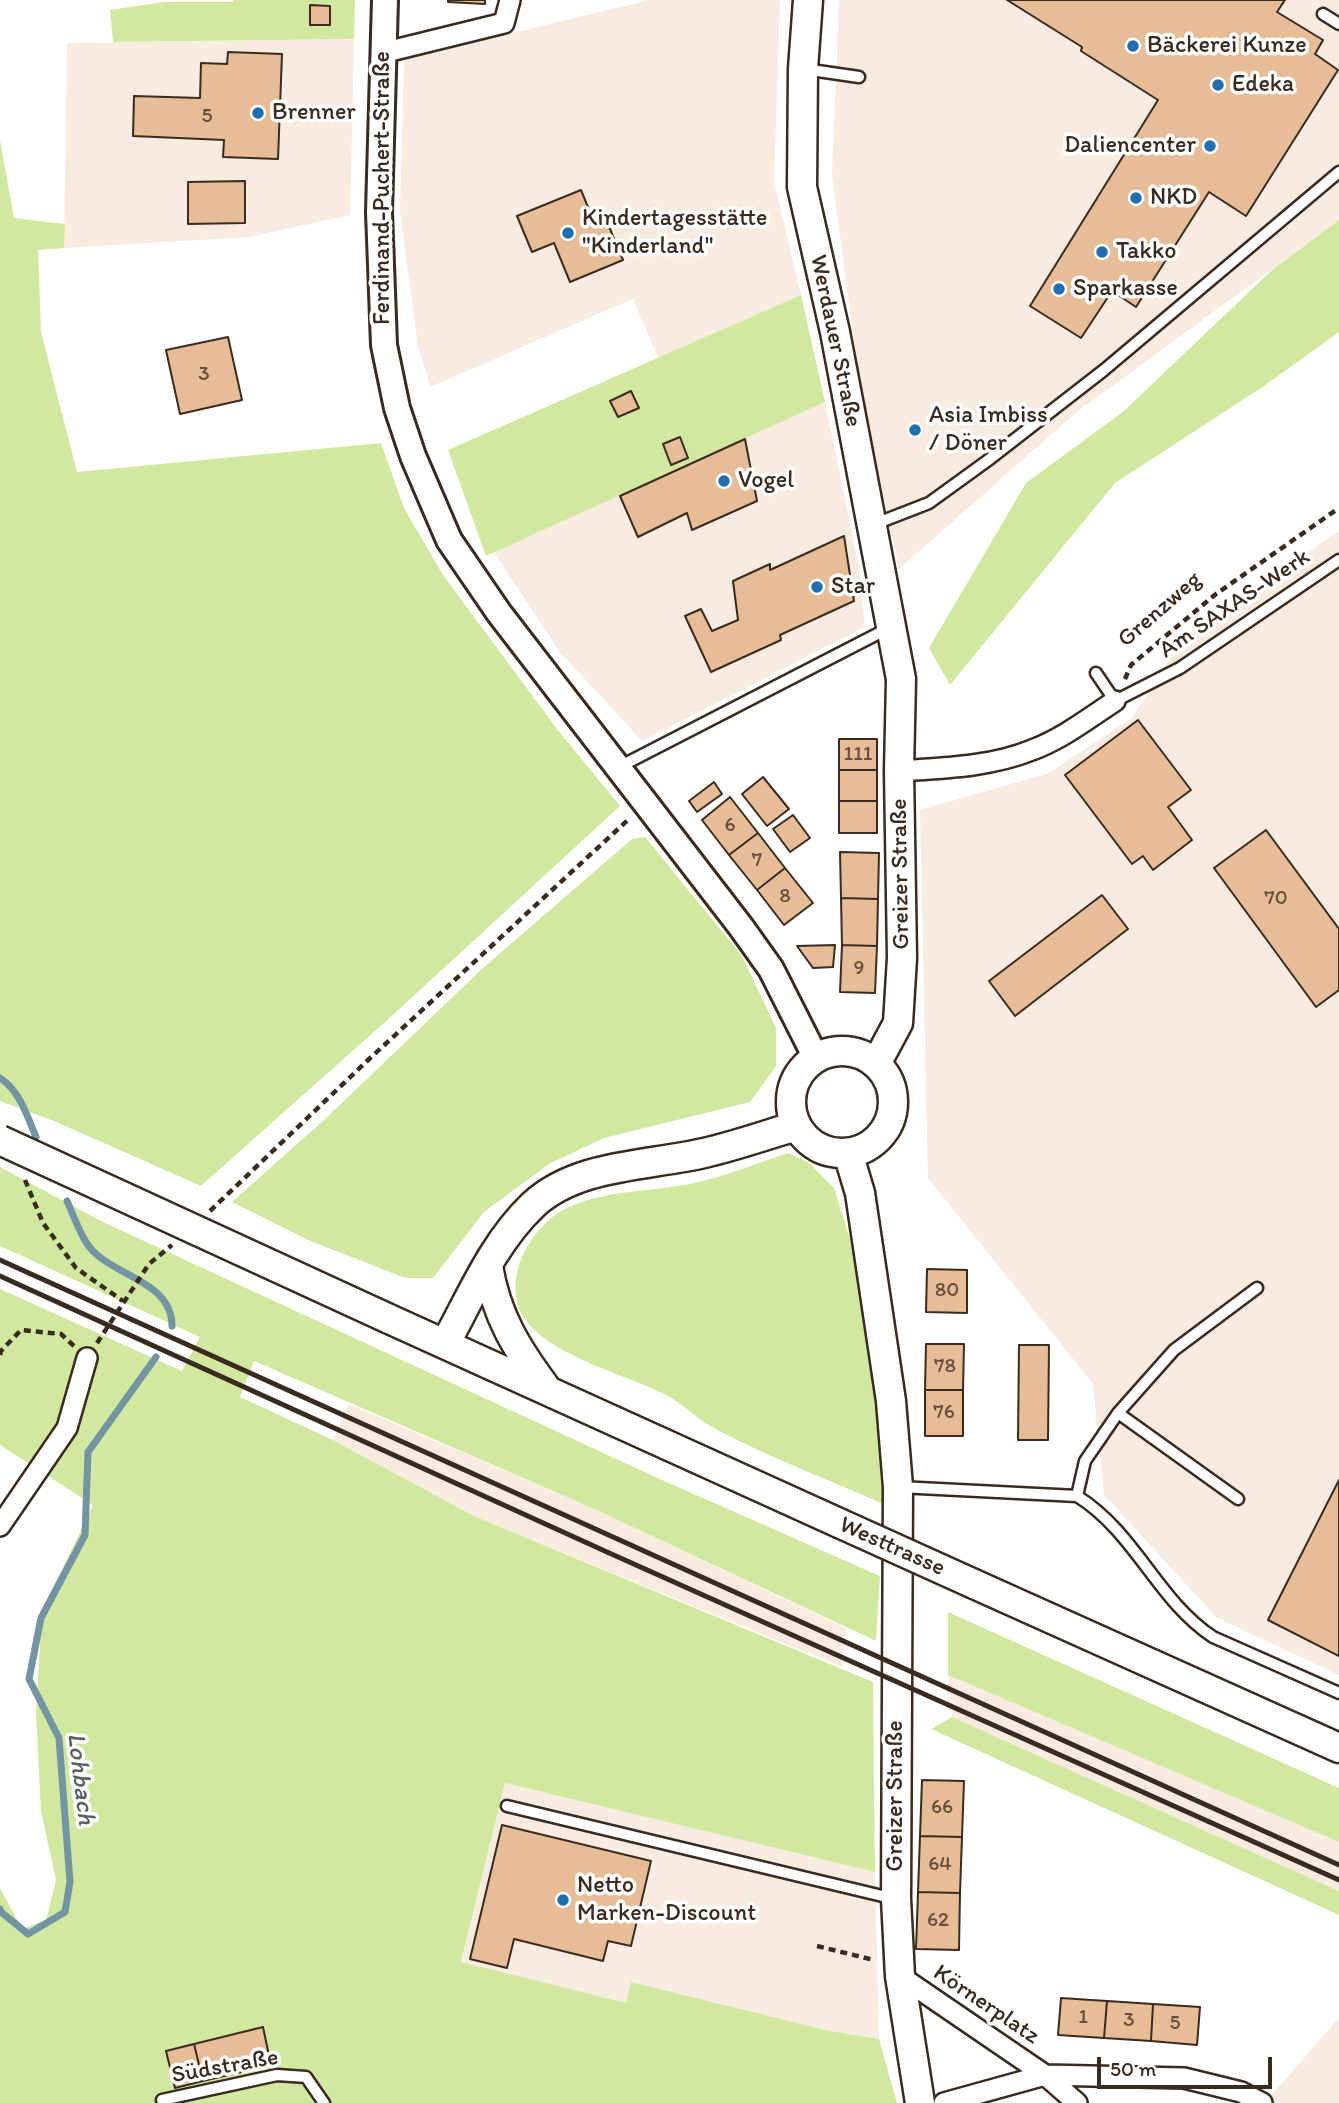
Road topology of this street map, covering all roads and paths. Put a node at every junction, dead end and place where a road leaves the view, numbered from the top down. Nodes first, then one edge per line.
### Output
1 (385, 0) edge
2 (510, 0) edge
3 (808, 0) edge
4 (1323, 14) dead end
5 (1339, 24) edge
6 (382, 52) junction
7 (803, 69) junction
8 (859, 77) dead end
9 (1339, 172) edge
10 (1339, 508) edge
11 (872, 526) junction
12 (1339, 559) edge
13 (891, 627) junction
14 (1096, 673) dead end
15 (901, 679) joint
16 (1115, 701) junction
17 (618, 767) junction
18 (899, 771) junction
19 (646, 802) junction
20 (816, 1058) junction
21 (876, 1064) junction
22 (796, 1126) junction
23 (0, 1140) edge
24 (848, 1153) junction
25 (23, 1175) dead end
26 (209, 1212) dead end
27 (180, 1238) dead end
28 (488, 1266) junction
29 (1257, 1288) dead end
30 (123, 1301) junction
31 (445, 1345) junction
32 (0, 1355) edge
33 (87, 1358) junction
34 (547, 1389) junction
35 (1118, 1413) junction
36 (898, 1487) junction
37 (1077, 1496) junction
38 (1238, 1499) dead end
39 (0, 1527) edge
40 (1339, 1693) edge
41 (1339, 1748) edge
42 (507, 1806) dead end
43 (896, 1899) junction
44 (817, 1945) dead end
45 (900, 1970) junction
46 (1045, 2075) junction
47 (162, 2101) dead end
48 (324, 2103) edge
49 (920, 2103) edge
50 (944, 2103) edge
51 (1077, 2103) edge
52 (1262, 2103) edge

1 - 6 street, Ferdinand-Puchert-Straße
2 - 6 street
3 - 7 main road, Werdauer Straße
4 - 5 lane
6 - 17 street, Ferdinand-Puchert-Straße
7 - 8 lane
7 - 11 main road, Werdauer Straße
9 - 11 lane
10 - 16 path, Grenzweg
11 - 13 main road, Werdauer Straße
12 - 16 lane, Am SAXAS-Werk
13 - 15 main road, Werdauer Straße
13 - 17 lane
14 - 16 lane
15 - 18 main road, Greizer Straße
16 - 18 street
17 - 19 street, Ferdinand-Puchert-Straße
18 - 21 main road, Greizer Straße
19 - 20 street, Ferdinand-Puchert-Straße
19 - 26 path
20 - 21 main road
20 - 22 main road
21 - 24 main road
22 - 24 main road
22 - 28 main road
23 - 31 main road, Westtrasse, bridge
24 - 36 main road, Greizer Straße
25 - 30 path
27 - 30 path
28 - 31 main road
28 - 34 main road
29 - 35 lane
30 - 33 path
31 - 34 main road, Westtrasse
32 - 33 path
33 - 39 street
34 - 41 main road, Westtrasse, bridge
35 - 37 lane
35 - 38 lane
36 - 37 lane
36 - 43 main road, Greizer Straße
37 - 40 lane
42 - 43 lane
43 - 45 main road, Greizer Straße
44 - 45 path
45 - 46 street, Körnerplatz
45 - 49 main road, Greizer Straße
46 - 50 street, Körnerplatz
46 - 51 street, Körnerplatz
46 - 52 street, Körnerplatz
47 - 48 lane, Südstraße

